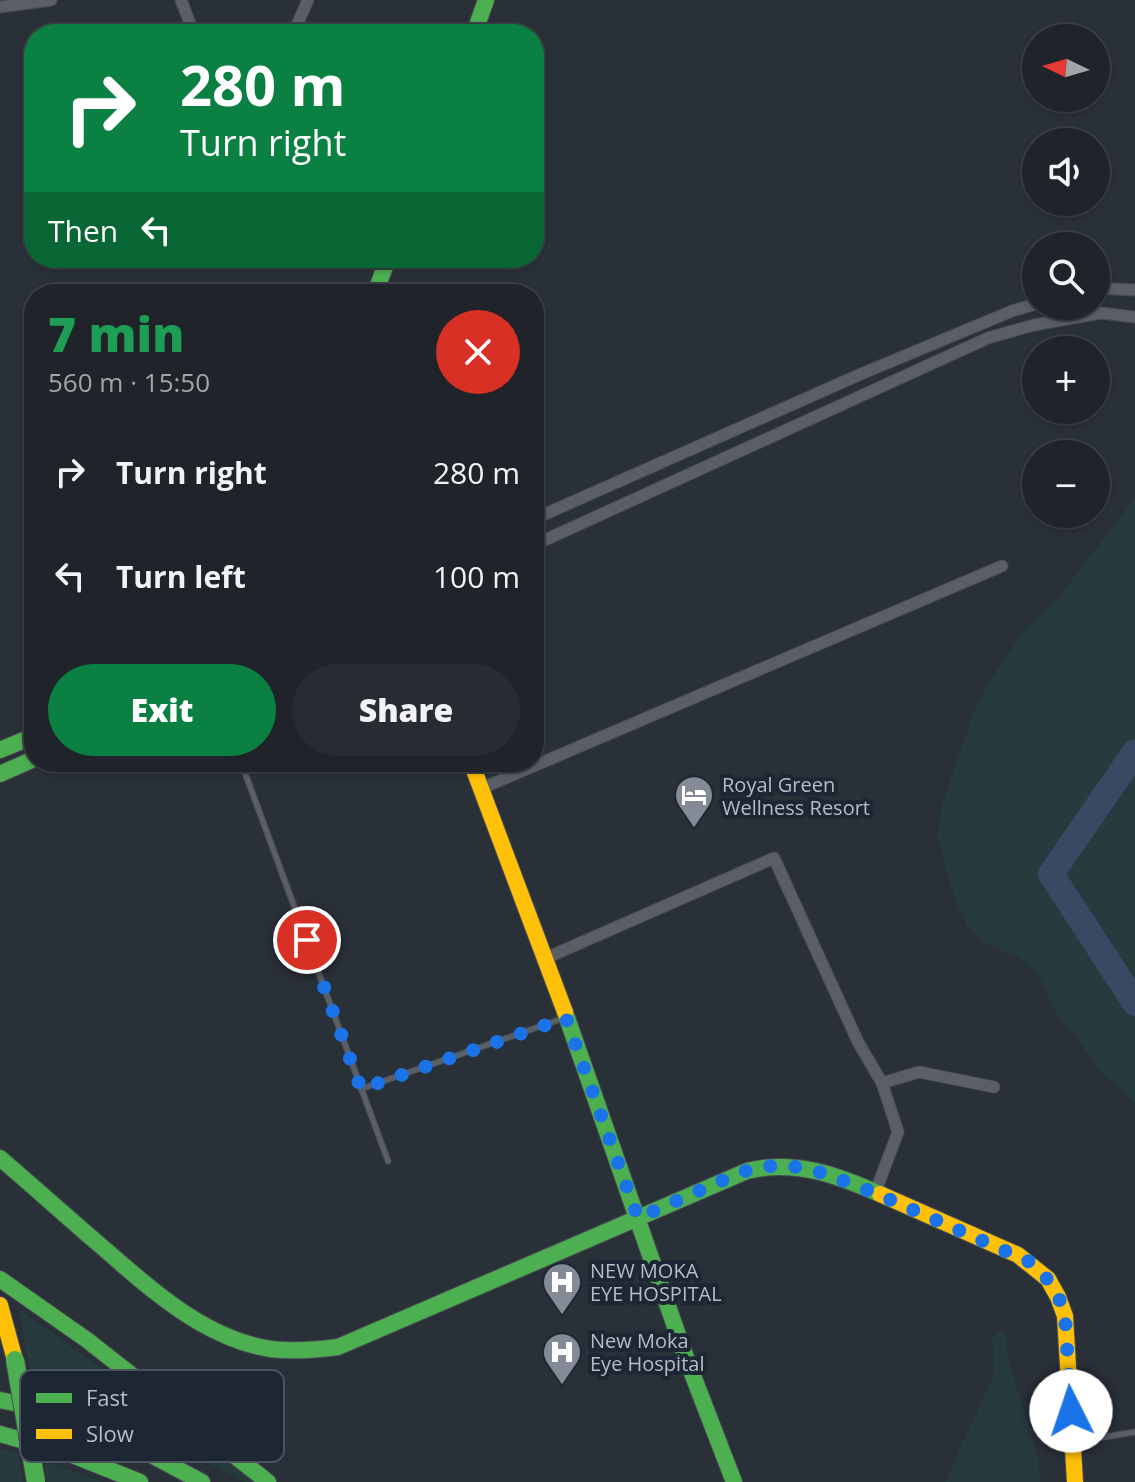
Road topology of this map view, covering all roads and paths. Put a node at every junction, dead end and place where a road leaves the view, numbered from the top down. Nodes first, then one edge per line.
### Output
1 (51, 0) edge
2 (181, 0) edge
3 (308, 0) edge
4 (486, 0) edge
5 (0, 7) edge
6 (190, 24) edge
7 (297, 24) edge
8 (478, 24) edge
9 (1110, 289) edge
10 (1135, 290) edge
11 (1022, 308) edge
12 (1135, 317) edge
13 (544, 515) edge
14 (544, 540) edge
15 (1002, 566) dead end
16 (24, 740) edge
17 (0, 750) edge
18 (544, 762) edge
19 (24, 763) edge
20 (245, 772) edge
21 (474, 772) edge
22 (520, 772) edge
23 (0, 774) edge
24 (480, 789) junction
25 (546, 958) junction
26 (566, 1018) junction
27 (882, 1083) junction
28 (994, 1087) dead end
29 (361, 1089) junction
30 (0, 1158) edge
31 (388, 1161) dead end
32 (875, 1193) junction
33 (638, 1218) junction
34 (0, 1279) edge
35 (0, 1305) edge
36 (125, 1370) edge
37 (20, 1389) edge
38 (0, 1400) edge
39 (20, 1404) edge
40 (1135, 1432) edge
41 (0, 1434) edge
42 (20, 1440) edge
43 (1074, 1442) junction
44 (33, 1462) edge
45 (90, 1462) edge
46 (165, 1462) edge
47 (243, 1462) edge
48 (36, 1482) edge
49 (140, 1482) edge
50 (202, 1482) edge
51 (268, 1482) edge
52 (734, 1482) edge
53 (1075, 1482) edge

1 - 5 street
2 - 6 street
3 - 7 street
4 - 8 main road
9 - 10 street
11 - 13 street
12 - 14 street
15 - 18 street
16 - 17 main road
19 - 23 main road
20 - 29 lane
21 - 24 main road
22 - 24 street
24 - 25 main road
25 - 26 main road
25 - 27 street
26 - 29 lane
26 - 33 main road
27 - 28 street
27 - 32 street
29 - 31 lane
30 - 33 main road
32 - 33 main road
32 - 43 main road
33 - 52 main road
34 - 36 main road
35 - 37 main road, bridge
38 - 39 main road
40 - 43 lane
41 - 42 main road
43 - 53 main road
44 - 48 main road, bridge
45 - 49 main road
46 - 50 main road
47 - 51 main road

